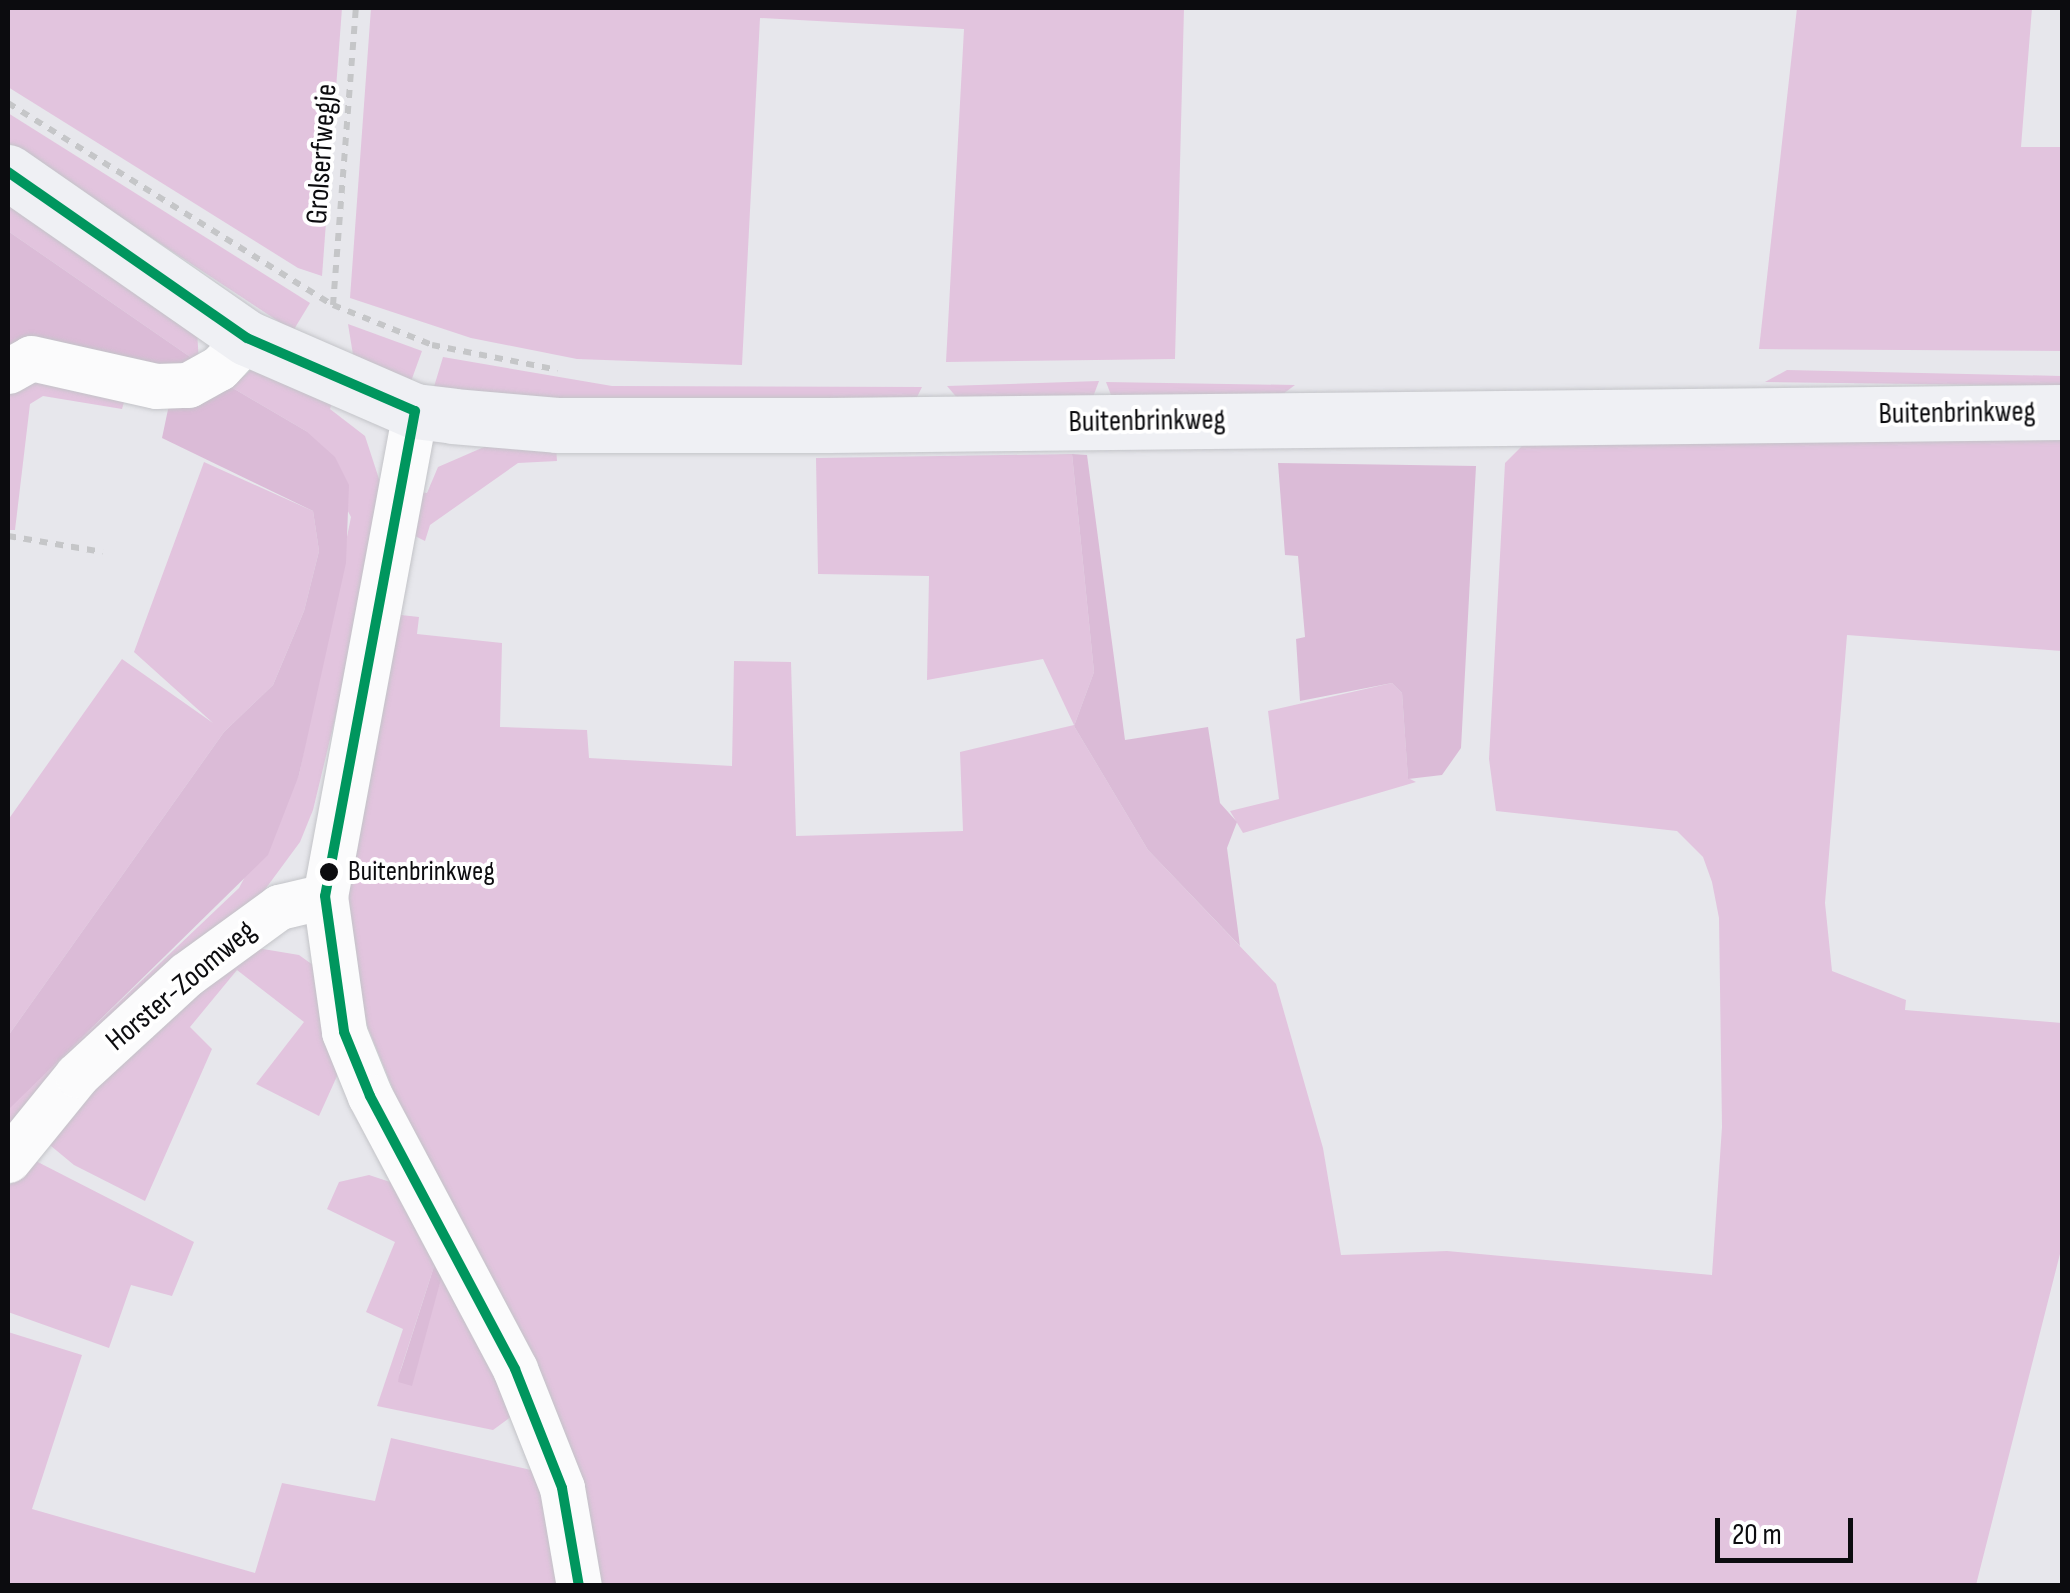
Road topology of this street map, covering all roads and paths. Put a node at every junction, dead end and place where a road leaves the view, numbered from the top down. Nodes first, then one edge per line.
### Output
1 (356, 8) edge
2 (8, 103) edge
3 (8, 172) edge
4 (246, 338) junction
5 (8, 371) edge
6 (416, 411) junction
7 (2062, 412) edge
8 (8, 536) edge
9 (102, 552) dead end
10 (324, 896) junction
11 (8, 1160) edge
12 (579, 1586) edge

1 - 2 path, Grolserfwegje
3 - 4 main road, Buitenbrinkweg
4 - 5 street
4 - 6 main road, Buitenbrinkweg
6 - 7 main road, Buitenbrinkweg
6 - 10 street
8 - 9 path
10 - 11 street, Horster-Zoomweg
10 - 12 street

